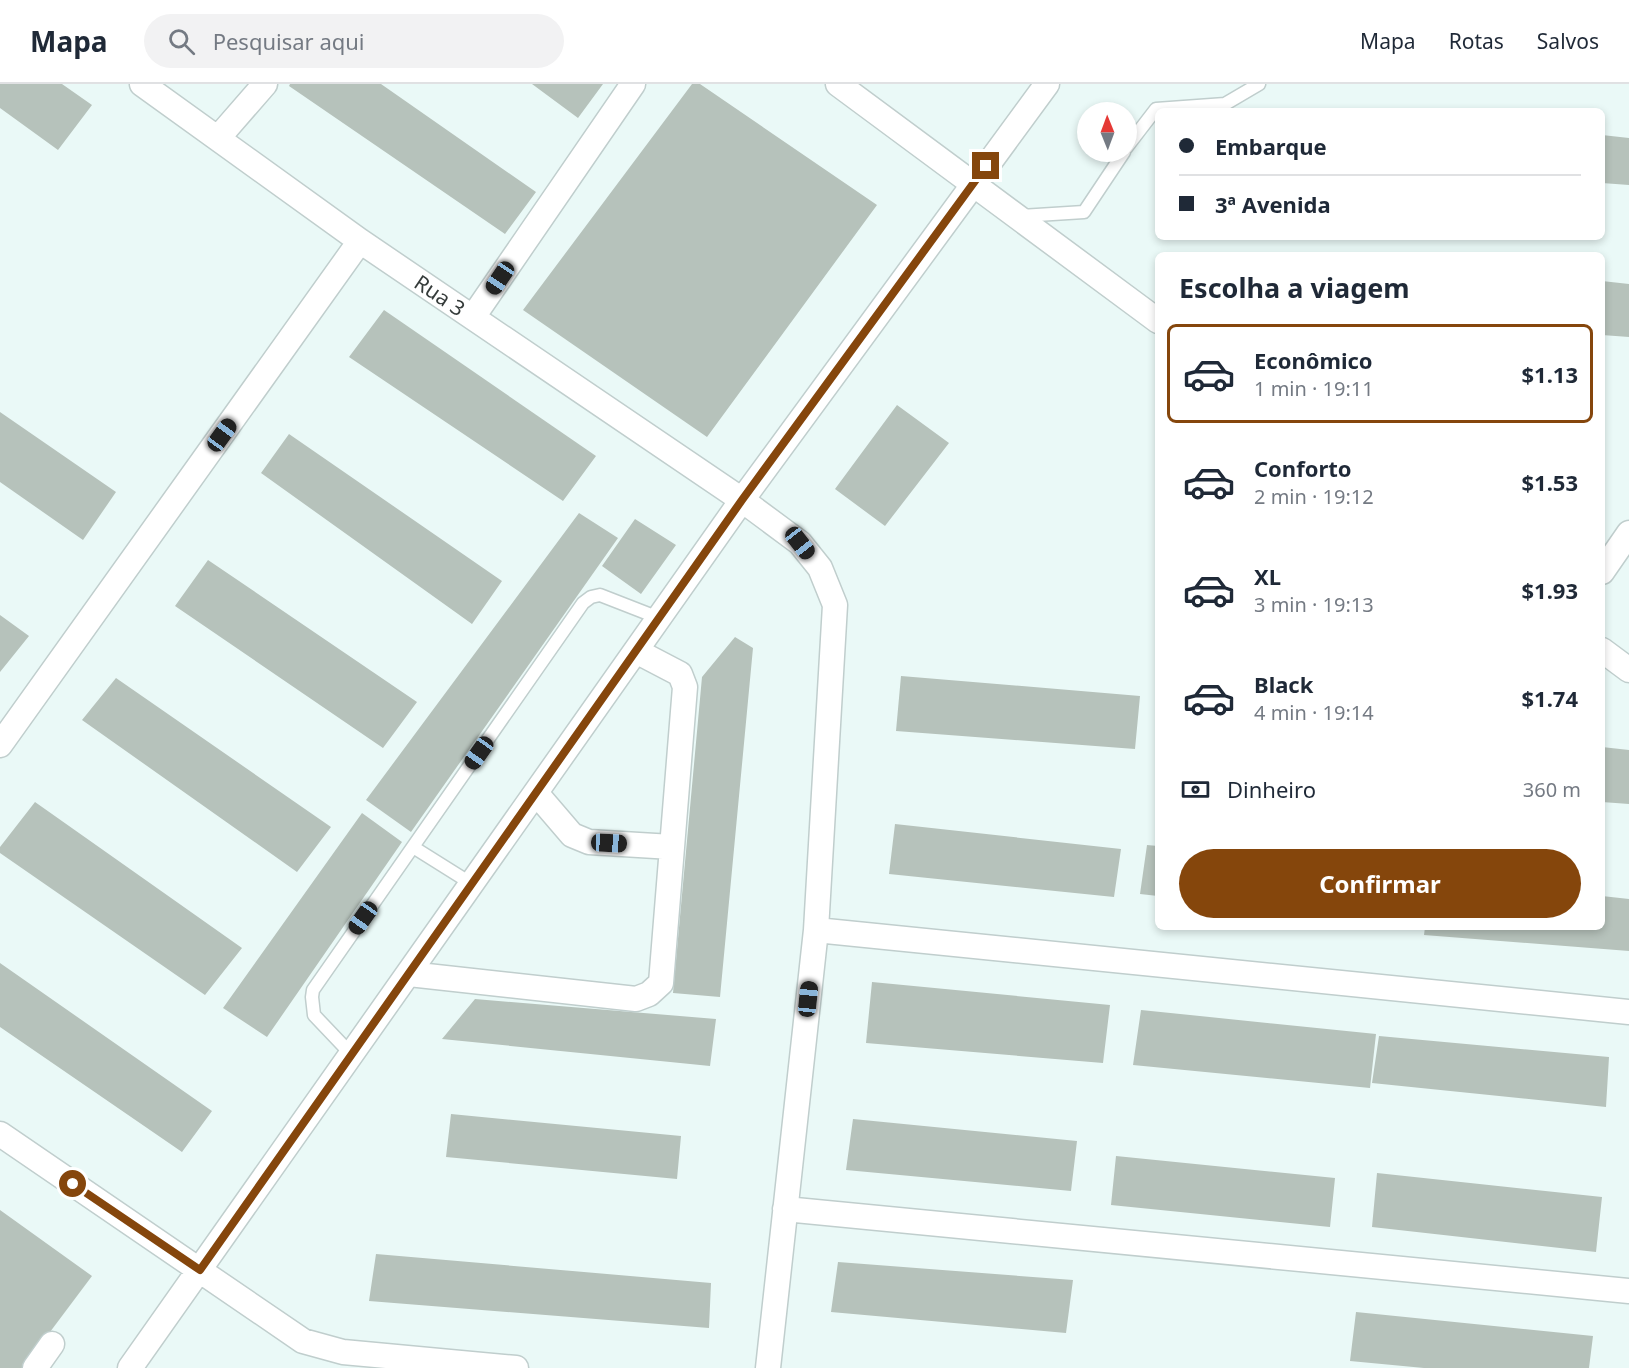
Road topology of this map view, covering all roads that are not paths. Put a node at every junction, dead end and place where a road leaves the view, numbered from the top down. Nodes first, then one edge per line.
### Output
1 (142, 84) edge
2 (265, 84) edge
3 (633, 84) edge
4 (838, 84) edge
5 (1047, 84) edge
6 (1259, 84) edge
7 (1170, 108) edge
8 (1155, 110) edge
9 (1137, 134) edge
10 (218, 138) junction
11 (1117, 162) edge
12 (973, 184) junction
13 (1017, 216) junction
14 (360, 241) junction
15 (473, 317) junction
16 (1155, 319) edge
17 (742, 500) junction
18 (1629, 533) edge
19 (1605, 568) edge
20 (659, 618) junction
21 (636, 651) junction
22 (1605, 652) edge
23 (1629, 670) edge
24 (0, 745) edge
25 (536, 793) junction
26 (413, 847) junction
27 (672, 847) junction
28 (472, 885) junction
29 (816, 930) junction
30 (408, 974) junction
31 (1629, 1012) edge
32 (352, 1055) junction
33 (0, 1134) edge
34 (785, 1209) junction
35 (200, 1270) junction
36 (1629, 1291) edge
37 (52, 1344) dead end
38 (35, 1368) edge
39 (130, 1368) edge
40 (516, 1368) edge
41 (768, 1368) edge

1 - 10 street, Rua 3
2 - 10 street
3 - 15 street
4 - 12 street
5 - 12 street
6 - 7 lane
8 - 9 lane
10 - 14 street, Rua 3
11 - 13 lane
12 - 13 street
12 - 17 street
13 - 16 street
14 - 15 street, Rua 3
14 - 24 street
15 - 17 street, Rua 3
17 - 20 street
17 - 29 street, Rua 3
18 - 19 street
20 - 21 street
20 - 26 lane
21 - 25 street
21 - 27 street
22 - 23 street
25 - 27 street
25 - 28 street
26 - 28 lane
26 - 32 lane
27 - 30 street
28 - 30 street
29 - 31 street
29 - 34 street, Rua 3
30 - 32 street
32 - 35 street
33 - 35 street
34 - 36 street
34 - 41 street, Rua 3
35 - 39 street
35 - 40 street
37 - 38 street

